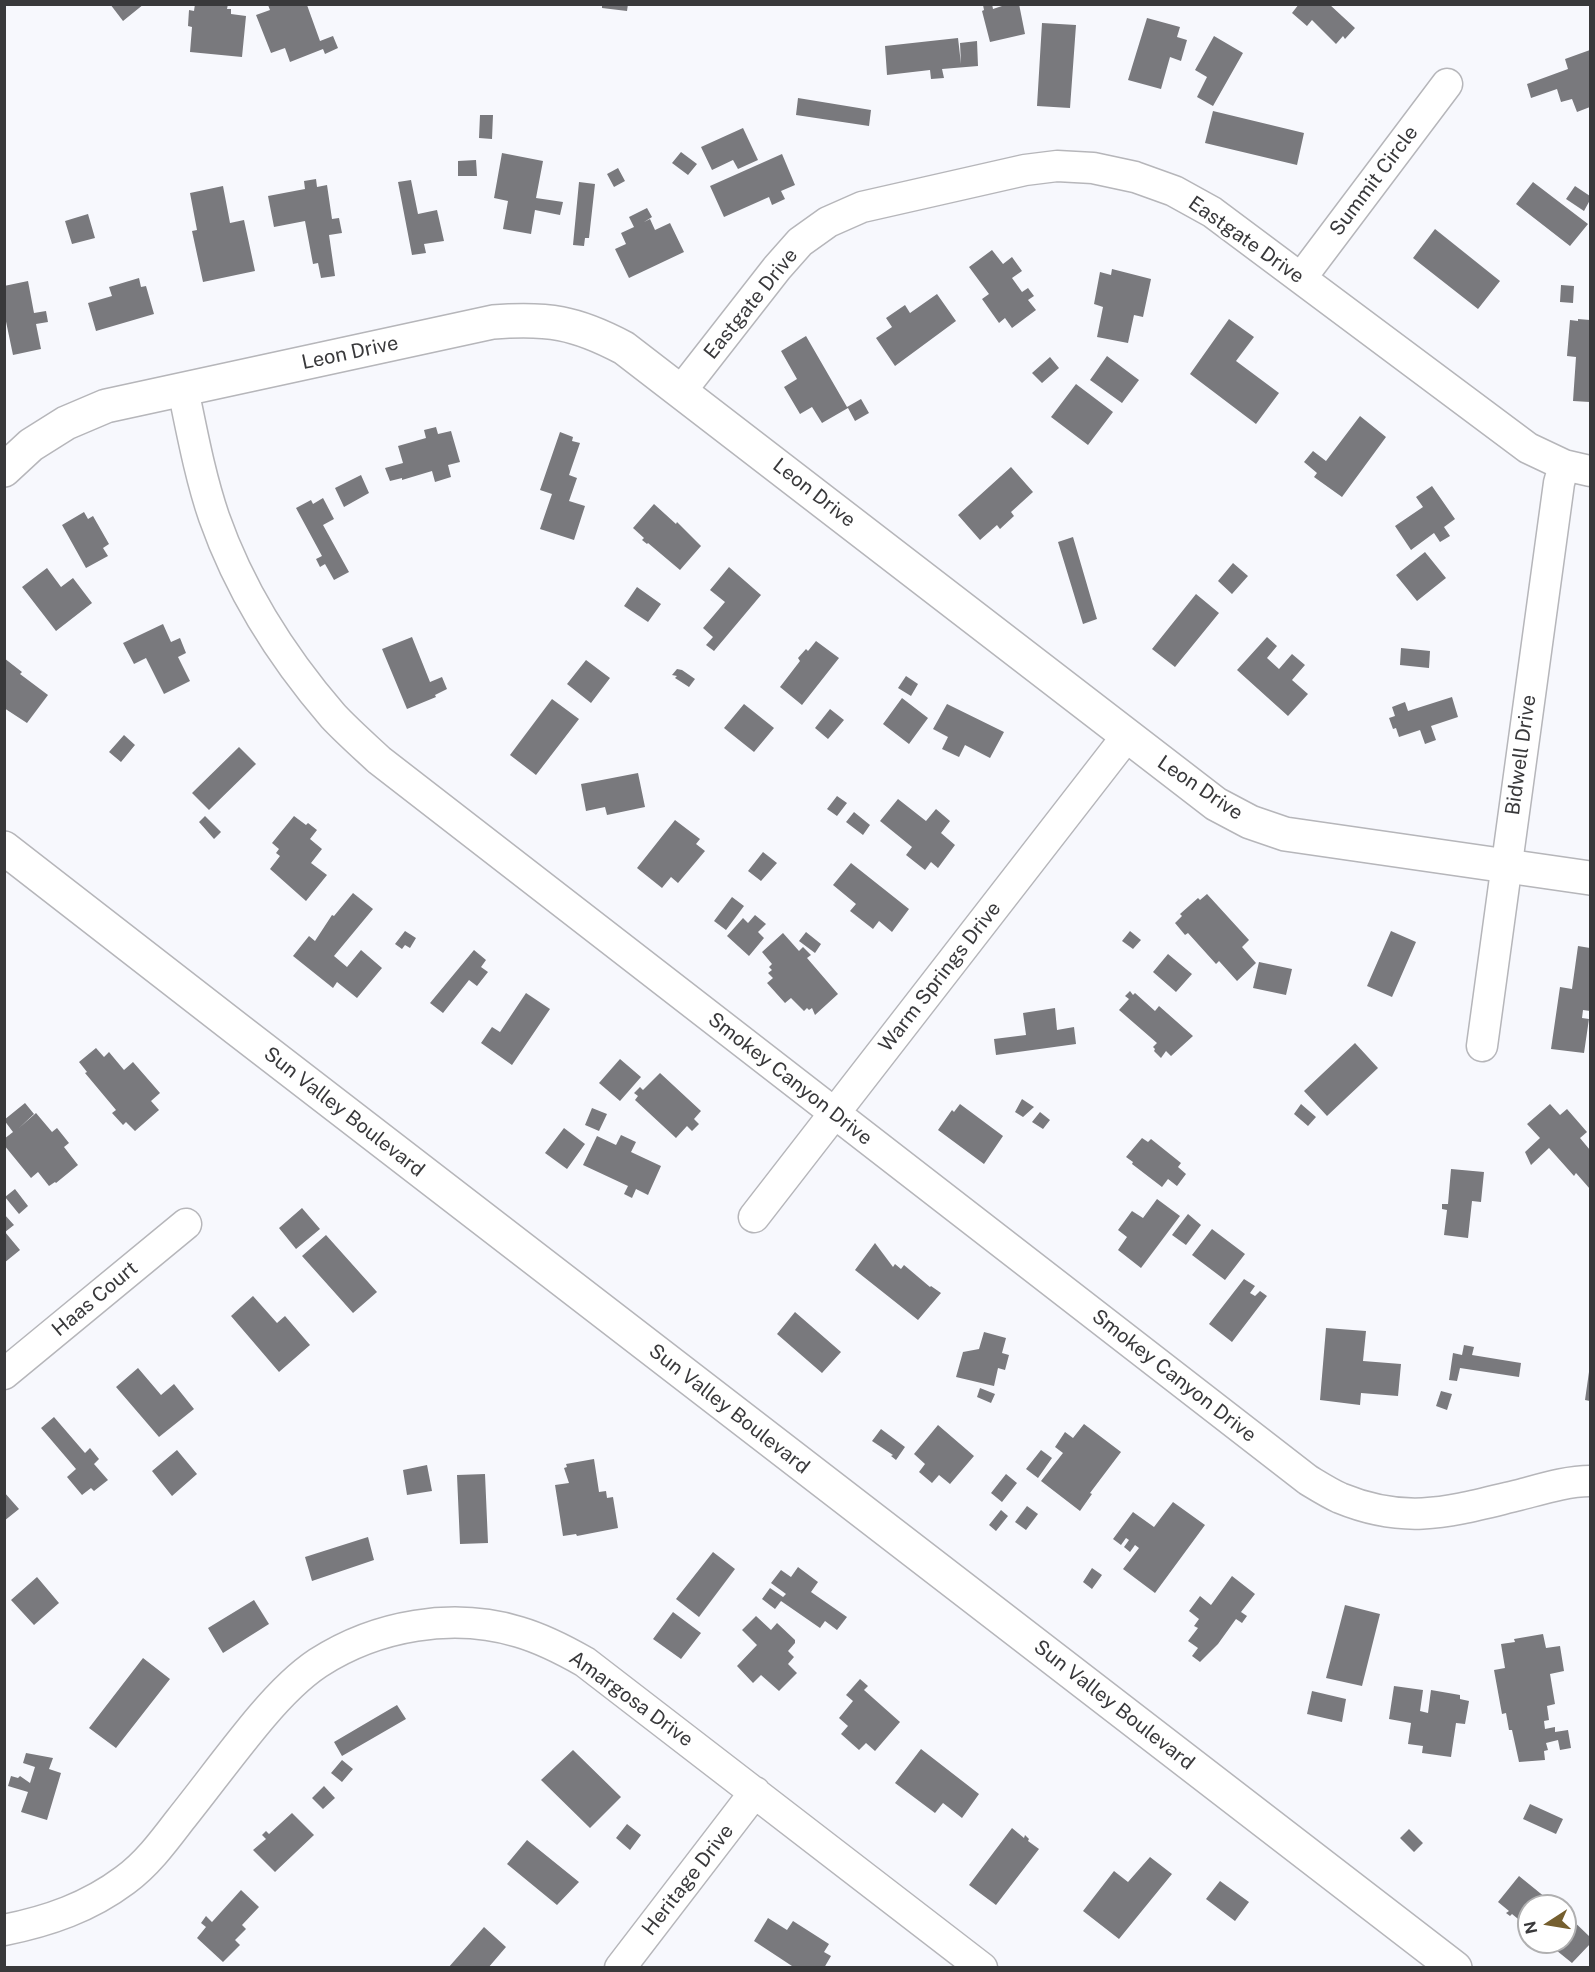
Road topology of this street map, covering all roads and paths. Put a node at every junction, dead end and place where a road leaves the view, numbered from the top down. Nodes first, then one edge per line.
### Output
1 (1447, 84) dead end
2 (1301, 278) junction
3 (183, 389) junction
4 (681, 391) junction
5 (1577, 468) edge
6 (4, 470) edge
7 (1127, 736) junction
8 (4, 848) edge
9 (1506, 866) junction
10 (1590, 878) edge
11 (1482, 1046) dead end
12 (834, 1114) junction
13 (754, 1217) dead end
14 (186, 1224) dead end
15 (4, 1374) edge
16 (1590, 1481) edge
17 (755, 1792) junction
18 (4, 1930) edge
19 (620, 1968) edge
20 (981, 1968) edge
21 (1455, 1968) edge

1 - 2 street, Summit Circle
2 - 4 street, Eastgate Drive
2 - 5 street, Eastgate Drive
3 - 4 main road, Leon Drive
3 - 6 main road, Leon Drive
3 - 12 street, Smokey Canyon Drive
4 - 7 main road, Leon Drive
5 - 9 street, Bidwell Drive
7 - 9 main road, Leon Drive
7 - 12 street, Warm Springs Drive
8 - 21 main road, Sun Valley Boulevard
9 - 10 main road, Leon Drive
9 - 11 street, Bidwell Drive
12 - 13 street, Warm Springs Drive
12 - 16 street, Smokey Canyon Drive
14 - 15 street, Haas Court
17 - 18 street, Amargosa Drive
17 - 19 street, Heritage Drive
17 - 20 street, Amargosa Drive

